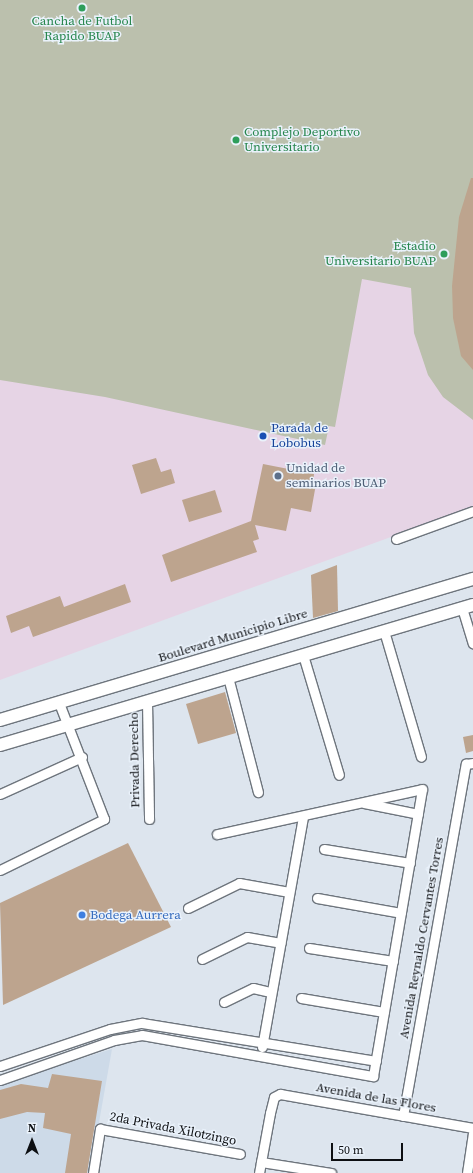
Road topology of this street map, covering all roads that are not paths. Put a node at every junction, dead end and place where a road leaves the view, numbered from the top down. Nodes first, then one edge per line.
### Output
1 (473, 511) edge
2 (396, 539) dead end
3 (473, 579) edge
4 (468, 606) edge
5 (384, 631) junction
6 (473, 643) edge
7 (303, 655) junction
8 (228, 677) junction
9 (147, 701) junction
10 (60, 703) junction
11 (0, 720) edge
12 (68, 725) junction
13 (0, 745) edge
14 (82, 758) junction
15 (421, 758) dead end
16 (469, 764) edge
17 (339, 775) dead end
18 (258, 792) dead end
19 (0, 794) edge
20 (361, 803) junction
21 (418, 814) junction
22 (302, 816) junction
23 (150, 818) dead end
24 (217, 834) dead end
25 (324, 849) dead end
26 (410, 863) junction
27 (0, 870) edge
28 (289, 892) junction
29 (317, 898) dead end
30 (188, 908) dead end
31 (401, 913) junction
32 (280, 942) junction
33 (309, 948) dead end
34 (202, 959) dead end
35 (393, 961) junction
36 (271, 992) junction
37 (302, 998) dead end
38 (224, 1002) dead end
39 (384, 1012) junction
40 (142, 1024) junction
41 (142, 1035) junction
42 (262, 1042) junction
43 (39, 1053) junction
44 (260, 1055) junction
45 (376, 1062) junction
46 (44, 1065) junction
47 (0, 1066) edge
48 (0, 1080) edge
49 (403, 1116) junction
50 (473, 1128) edge
51 (473, 1133) edge
52 (240, 1154) dead end
53 (261, 1162) junction
54 (93, 1173) edge
55 (259, 1173) edge
56 (331, 1173) edge
57 (467, 1173) edge

1 - 2 street
3 - 10 main road, Boulevard Municipio Libre
4 - 5 main road
4 - 6 street
5 - 7 main road
5 - 15 street
7 - 8 main road
7 - 17 street
8 - 9 main road
8 - 18 street
9 - 12 main road
9 - 23 street, Privada Derecho
10 - 11 main road, Boulevard Municipio Libre
10 - 12 street
12 - 13 main road
12 - 14 street
14 - 19 street
14 - 27 street
16 - 49 street, Avenida Reynaldo Cervantes Torres
20 - 21 street
20 - 21 street
20 - 22 street
21 - 26 street
22 - 24 street
22 - 28 street
25 - 26 street
26 - 31 street
28 - 30 street
28 - 32 street
29 - 31 street
31 - 35 street
32 - 34 street
32 - 36 street
33 - 35 street
35 - 39 street
36 - 38 street
36 - 42 street
37 - 39 street
39 - 45 street
40 - 41 street
40 - 42 street
40 - 43 street
41 - 44 street
41 - 46 street
42 - 44 street
42 - 45 street
43 - 46 street
43 - 47 street
44 - 45 street
46 - 48 street
49 - 50 street, Avenida de las Flores
49 - 53 street, Avenida de las Flores
51 - 57 street
52 - 54 street, 2da Privada Xilotzingo
53 - 55 street
53 - 56 street

